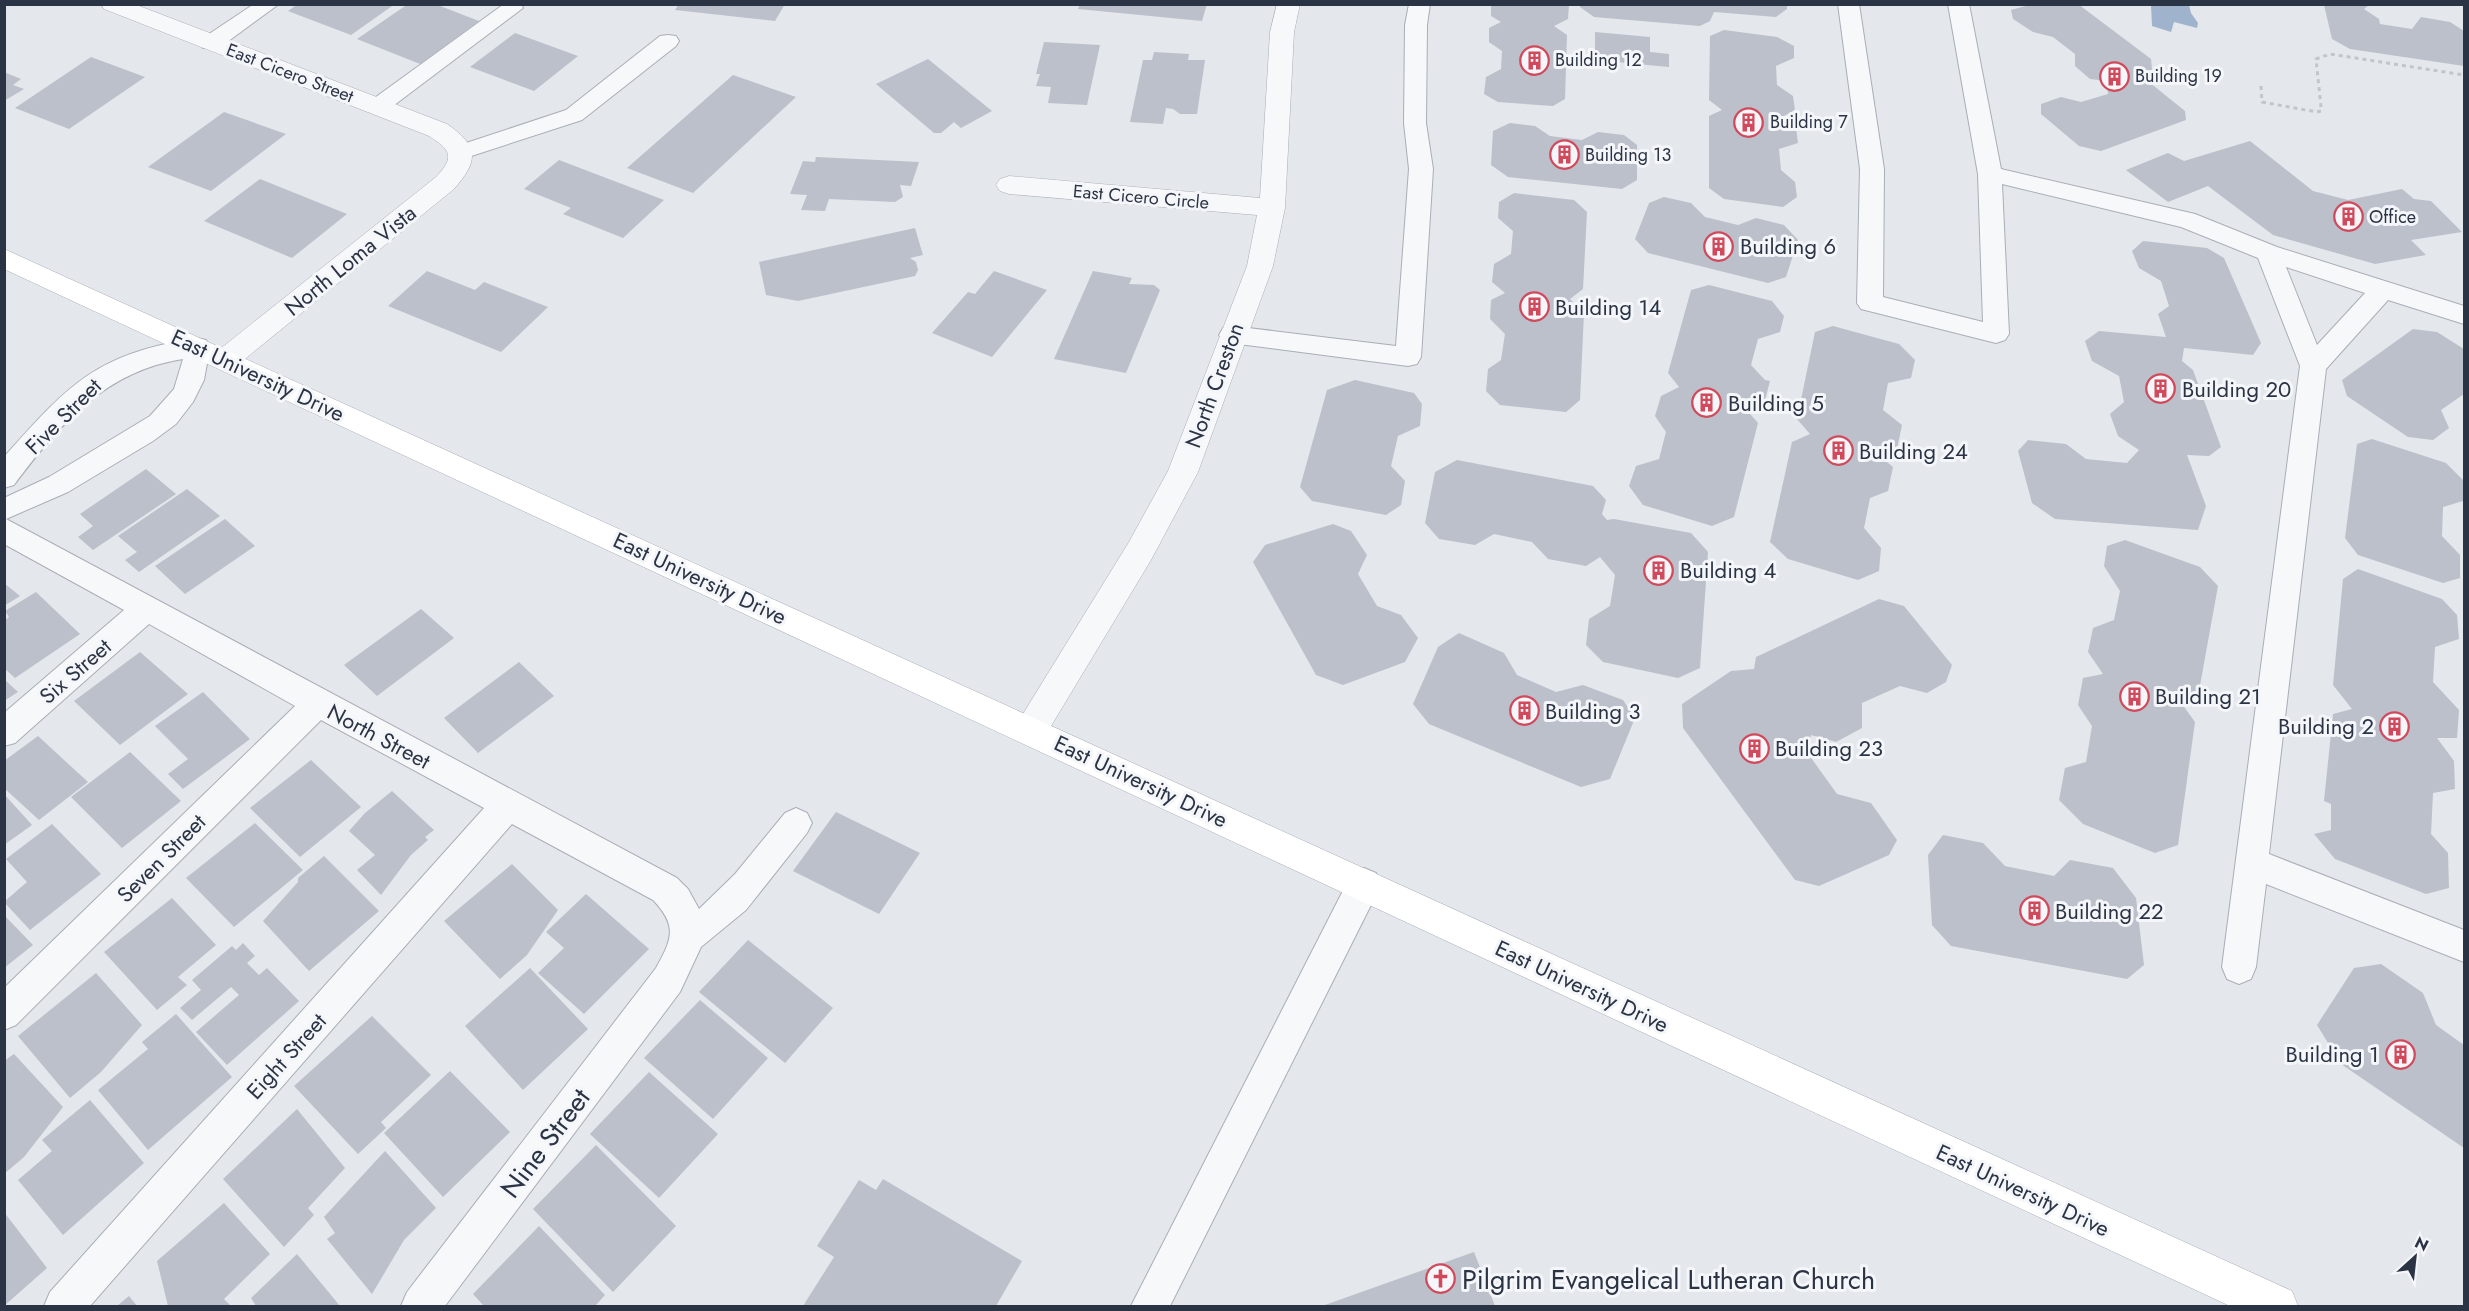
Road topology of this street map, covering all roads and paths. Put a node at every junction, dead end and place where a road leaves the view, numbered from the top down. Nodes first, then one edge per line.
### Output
1 (112, 4) edge
2 (269, 4) edge
3 (1289, 4) edge
4 (1420, 4) edge
5 (1848, 4) edge
6 (1959, 4) edge
7 (513, 8) dead end
8 (668, 41) dead end
9 (211, 43) junction
10 (2464, 75) edge
11 (2261, 86) dead end
12 (377, 107) junction
13 (462, 152) junction
14 (1990, 174) junction
15 (1009, 185) dead end
16 (1272, 208) junction
17 (2268, 253) junction
18 (4, 258) edge
19 (2384, 288) junction
20 (2464, 315) edge
21 (1232, 335) junction
22 (211, 354) junction
23 (2313, 366) junction
24 (4, 477) edge
25 (4, 509) edge
26 (4, 530) edge
27 (146, 609) junction
28 (318, 703) junction
29 (1030, 730) junction
30 (4, 733) edge
31 (508, 805) junction
32 (796, 823) dead end
33 (2252, 863) junction
34 (1364, 884) junction
35 (689, 936) junction
36 (2464, 946) edge
37 (2239, 967) dead end
38 (4, 1013) edge
39 (2225, 1295) edge
40 (64, 1306) edge
41 (421, 1306) edge
42 (1150, 1306) edge
43 (2277, 1306) edge

1 - 9 street, East Cicero Street
2 - 9 lane
3 - 16 street, North Creston
4 - 21 lane
5 - 14 lane
6 - 14 lane
7 - 12 lane
8 - 13 lane
9 - 12 street, East Cicero Street
10 - 11 path
12 - 13 street, East Cicero Street
13 - 22 street, North Loma Vista
14 - 17 lane
15 - 16 street, East Cicero Circle
16 - 21 street, North Creston
17 - 19 lane
17 - 23 lane
18 - 22 main road, East University Drive
19 - 20 lane
19 - 23 lane
21 - 29 street, North Creston
22 - 24 lane, Five Street
22 - 25 lane
22 - 29 main road, East University Drive
23 - 33 lane
26 - 27 lane, North Street
27 - 28 lane, North Street
27 - 30 lane, Six Street
28 - 31 lane, North Street
28 - 38 lane, Seven Street
29 - 34 main road, East University Drive
31 - 35 lane, North Street
31 - 40 lane, Eight Street
32 - 35 lane
33 - 36 lane
33 - 37 lane
34 - 39 main road, East University Drive
34 - 42 lane
35 - 41 lane, Nine Street
39 - 43 main road, East University Drive

